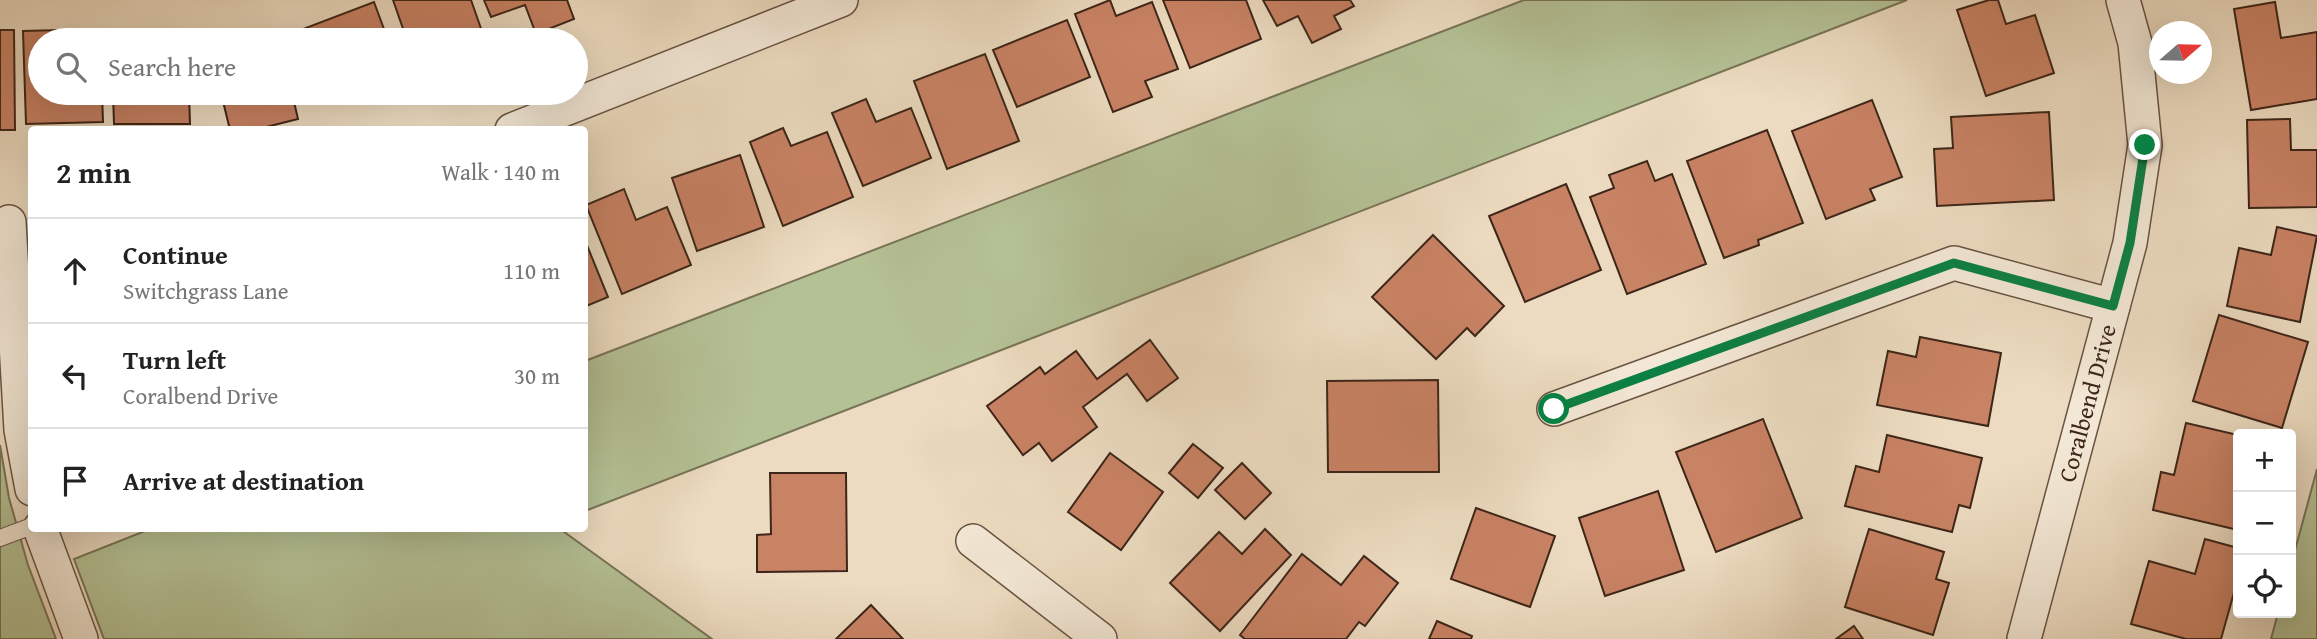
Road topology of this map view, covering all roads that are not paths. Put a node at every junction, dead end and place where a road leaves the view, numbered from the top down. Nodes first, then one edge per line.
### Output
1 (2123, 0) edge
2 (827, 3) edge
3 (588, 99) edge
4 (574, 105) edge
5 (522, 126) edge
6 (14, 222) edge
7 (2113, 306) junction
8 (1554, 409) dead end
9 (28, 467) edge
10 (28, 528) edge
11 (41, 532) edge
12 (0, 538) edge
13 (973, 541) dead end
14 (81, 639) edge
15 (1100, 639) edge
16 (2024, 639) edge

1 - 7 street, Coralbend Drive
2 - 3 street
4 - 5 street
6 - 9 street
7 - 8 street
7 - 16 street, Coralbend Drive
10 - 12 lane
11 - 14 street
13 - 15 street

